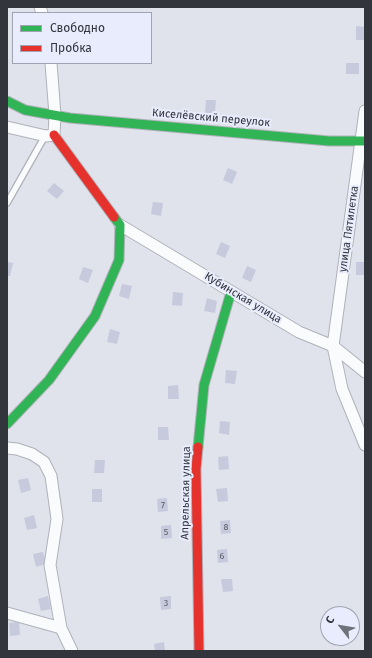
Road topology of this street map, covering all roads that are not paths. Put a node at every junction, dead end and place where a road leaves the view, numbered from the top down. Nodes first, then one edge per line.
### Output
1 (50, 64) edge
2 (7, 101) edge
3 (365, 111) edge
4 (55, 115) junction
5 (7, 127) edge
6 (50, 135) junction
7 (363, 141) edge
8 (7, 203) edge
9 (120, 225) junction
10 (232, 292) junction
11 (333, 346) junction
12 (365, 372) edge
13 (7, 424) edge
14 (365, 445) edge
15 (7, 448) edge
16 (7, 613) edge
17 (61, 628) junction
18 (72, 651) edge
19 (199, 651) edge

1 - 4 street
2 - 4 street, Киселёвский переулок
3 - 7 street, улица Пятилетка
4 - 6 street
4 - 7 street, Киселёвский переулок
5 - 6 street
6 - 8 lane
6 - 9 street, Кубинская улица
7 - 11 street, улица Пятилетка
9 - 10 street, Кубинская улица
9 - 13 street
10 - 11 street, Кубинская улица
10 - 19 street, Апрельская улица
11 - 12 street, Кубинская улица
11 - 14 street, улица Пятилетка
15 - 17 street
16 - 17 street
17 - 18 street

